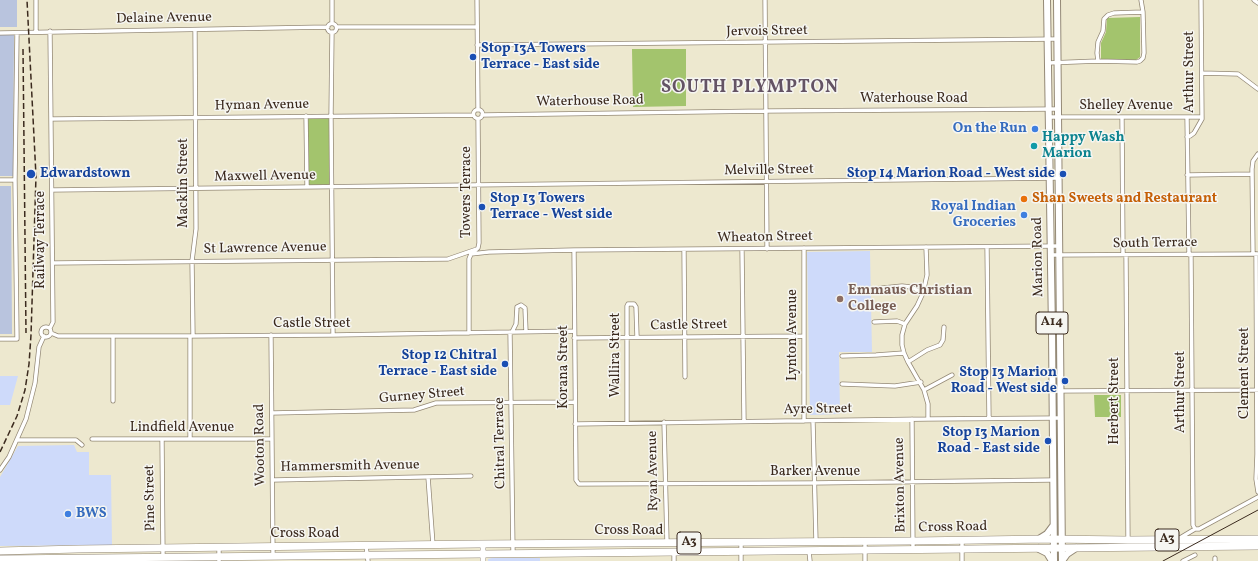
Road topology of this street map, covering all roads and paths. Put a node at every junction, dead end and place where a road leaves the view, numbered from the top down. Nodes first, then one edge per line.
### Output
1 (36, 0) edge
2 (332, 0) edge
3 (477, 0) edge
4 (765, 0) edge
5 (1048, 0) edge
6 (1057, 0) edge
7 (1141, 0) edge
8 (1201, 0) edge
9 (1254, 0) edge
10 (1258, 3) edge
11 (1143, 12) junction
12 (332, 23) junction
13 (328, 27) junction
14 (337, 27) junction
15 (477, 27) junction
16 (195, 30) junction
17 (50, 31) junction
18 (36, 32) junction
19 (332, 32) junction
20 (0, 33) edge
21 (17, 33) junction
22 (1048, 40) junction
23 (1058, 40) junction
24 (765, 43) junction
25 (477, 45) junction
26 (1098, 61) junction
27 (1048, 62) junction
28 (1058, 62) junction
29 (1202, 73) junction
30 (1258, 89) edge
31 (1049, 109) junction
32 (1058, 109) junction
33 (478, 110) junction
34 (766, 111) junction
35 (473, 115) junction
36 (482, 115) junction
37 (306, 116) junction
38 (331, 116) junction
39 (1049, 117) junction
40 (1058, 117) junction
41 (1187, 117) junction
42 (1202, 117) junction
43 (196, 118) junction
44 (1122, 118) junction
45 (51, 119) junction
46 (478, 119) junction
47 (1187, 137) junction
48 (1258, 154) edge
49 (1252, 174) junction
50 (1187, 175) junction
51 (1050, 178) junction
52 (1059, 178) junction
53 (0, 180) edge
54 (16, 180) junction
55 (766, 182) junction
56 (478, 185) junction
57 (307, 187) junction
58 (332, 187) junction
59 (196, 189) junction
60 (52, 190) junction
61 (1051, 246) junction
62 (1060, 246) junction
63 (926, 247) junction
64 (987, 247) junction
65 (804, 248) junction
66 (477, 249) junction
67 (767, 249) junction
68 (574, 250) junction
69 (684, 250) junction
70 (742, 250) junction
71 (471, 254) junction
72 (1190, 254) junction
73 (1256, 254) edge
74 (1051, 255) junction
75 (1060, 255) junction
76 (1125, 255) junction
77 (332, 260) junction
78 (192, 261) junction
79 (53, 263) junction
80 (873, 289) dead end
81 (923, 293) junction
82 (874, 322) dead end
83 (905, 324) junction
84 (944, 327) dead end
85 (50, 328) junction
86 (574, 331) junction
87 (511, 332) junction
88 (526, 332) junction
89 (51, 333) junction
90 (469, 333) junction
91 (271, 335) junction
92 (333, 335) junction
93 (44, 336) junction
94 (113, 336) junction
95 (191, 336) junction
96 (744, 336) junction
97 (803, 336) junction
98 (685, 337) junction
99 (574, 338) junction
100 (627, 338) junction
101 (637, 338) junction
102 (0, 339) edge
103 (904, 353) junction
104 (842, 356) dead end
105 (908, 362) junction
106 (952, 375) dead end
107 (685, 377) dead end
108 (921, 382) junction
109 (842, 384) dead end
110 (924, 390) junction
111 (1257, 390) edge
112 (1053, 391) junction
113 (1061, 391) junction
114 (1126, 391) junction
115 (1192, 391) junction
116 (113, 401) dead end
117 (511, 402) junction
118 (575, 402) junction
119 (272, 413) junction
120 (989, 418) junction
121 (1053, 418) junction
122 (1061, 418) junction
123 (912, 419) junction
124 (928, 419) junction
125 (804, 421) junction
126 (813, 421) junction
127 (664, 422) junction
128 (744, 422) junction
129 (628, 423) junction
130 (575, 424) junction
131 (92, 439) dead end
132 (162, 439) junction
133 (190, 439) junction
134 (272, 439) junction
135 (17, 440) junction
136 (82, 445) dead end
137 (0, 470) edge
138 (428, 476) junction
139 (471, 476) dead end
140 (273, 480) junction
141 (1054, 480) junction
142 (577, 482) joint
143 (913, 482) junction
144 (665, 483) junction
145 (814, 483) junction
146 (1258, 492) edge
147 (1258, 497) edge
148 (1054, 524) junction
149 (1062, 527) junction
150 (1195, 529) junction
151 (1039, 539) junction
152 (1058, 539) junction
153 (1077, 539) junction
154 (1258, 539) edge
155 (962, 540) junction
156 (1178, 540) junction
157 (913, 541) junction
158 (816, 542) junction
159 (865, 542) junction
160 (741, 543) junction
161 (483, 544) junction
162 (513, 544) junction
163 (620, 544) junction
164 (633, 544) junction
165 (667, 544) junction
166 (1128, 544) junction
167 (366, 546) junction
168 (433, 546) junction
169 (1258, 546) edge
170 (273, 547) junction
171 (290, 547) junction
172 (163, 548) junction
173 (219, 548) junction
174 (1038, 548) junction
175 (1058, 548) junction
176 (1076, 548) junction
177 (78, 549) junction
178 (865, 550) junction
179 (913, 550) junction
180 (962, 550) junction
181 (0, 551) edge
182 (810, 551) junction
183 (674, 552) junction
184 (741, 552) junction
185 (512, 553) junction
186 (623, 553) junction
187 (631, 553) junction
188 (1195, 554) dead end
189 (273, 556) junction
190 (163, 557) junction
191 (483, 557) edge
192 (290, 558) edge
193 (0, 559) edge
194 (219, 559) edge
195 (366, 559) edge
196 (78, 560) edge
197 (674, 561) edge
198 (742, 561) edge
199 (810, 561) edge
200 (865, 561) edge
201 (962, 561) edge
202 (1053, 561) edge
203 (1062, 561) edge
204 (1183, 561) edge

1 - 18 street
2 - 12 street
3 - 15 street
4 - 24 street
5 - 22 main road, Marion Road / A14
6 - 23 main road, Marion Road / A14
7 - 11 street
8 - 29 street, Arthur Street
9 - 10 street
11 - 26 street
11 - 26 street
12 - 13 street
12 - 14 street
13 - 16 street, Delaine Avenue
13 - 19 street
14 - 15 street
14 - 19 street
15 - 25 street
16 - 17 street, Delaine Avenue
16 - 43 street, Macklin Street
17 - 18 street, Delaine Avenue
17 - 45 street, Railway Terrace
18 - 21 street, Delaine Avenue
19 - 38 street
20 - 21 street, Delaine Avenue
21 - 54 street
22 - 23 street, Jervois Street
22 - 24 street, Jervois Street
22 - 27 main road, Marion Road / A14
23 - 28 main road, Marion Road / A14
24 - 25 street, Jervois Street
24 - 34 street
25 - 33 street
26 - 28 street
27 - 28 street
27 - 31 main road, Marion Road / A14
28 - 32 main road, Marion Road / A14
29 - 30 street
29 - 42 street, Arthur Street
31 - 32 street, Waterhouse Road
31 - 34 street, Waterhouse Road
31 - 39 main road, Marion Road / A14
32 - 40 main road, Marion Road / A14
33 - 35 street
33 - 36 street
34 - 36 street, Waterhouse Road
34 - 55 street
35 - 38 street, Hyman Avenue
35 - 46 street
36 - 46 street
37 - 38 street, Hyman Avenue
37 - 43 street, Hyman Avenue
37 - 57 street
38 - 58 street
39 - 40 street, Shelley Avenue
39 - 51 main road, Marion Road / A14
40 - 44 street, Shelley Avenue
40 - 52 main road, Marion Road / A14
41 - 42 street, Shelley Avenue
41 - 44 street, Shelley Avenue
41 - 47 street, Arthur Street
42 - 47 street, Arthur Street
43 - 45 street, Hyman Avenue
43 - 59 street, Macklin Street
44 - 76 street, Herbert Street
45 - 60 street, Railway Terrace
46 - 56 street, Towers Terrace
47 - 50 street, Arthur Street
48 - 49 street, Clement Street
49 - 50 street
49 - 73 street, Clement Street
50 - 72 street, Arthur Street
51 - 52 street, Melville Street
51 - 55 street, Melville Street
51 - 61 main road, Marion Road / A14
52 - 62 main road, Marion Road / A14
53 - 54 street
54 - 102 street
55 - 56 street, Melville Street
55 - 67 street
56 - 58 street, Maxwell Avenue
56 - 66 street, Towers Terrace
57 - 58 street, Maxwell Avenue
57 - 59 street, Maxwell Avenue
58 - 77 street
59 - 60 street, Maxwell Avenue
59 - 78 street, Macklin Street
60 - 79 street, Railway Terrace
61 - 62 street, Wheaton Street
61 - 64 street, Wheaton Street
61 - 74 main road, Marion Road / A14
62 - 75 main road, Marion Road / A14
63 - 64 street, Wheaton Street
63 - 65 street, Wheaton Street
63 - 81 street
64 - 120 street
65 - 67 street, Wheaton Street
65 - 97 street, Lynton Avenue
66 - 71 street, Towers Terrace
66 - 77 street, St Lawrence Avenue
67 - 70 street, Wheaton Street
68 - 69 street, Wheaton Street
68 - 71 street, Wheaton Street
68 - 86 street, Korana Street
69 - 70 street, Wheaton Street
69 - 98 street
70 - 96 street
71 - 90 street, Towers Terrace
72 - 73 street, South Terrace
72 - 76 street, South Terrace
72 - 115 street, Arthur Street
73 - 111 street, Clement Street
74 - 75 street, South Terrace
74 - 112 main road, Marion Road / A14
75 - 76 street, South Terrace
75 - 113 main road, Marion Road / A14
76 - 114 street, Herbert Street
77 - 78 street, St Lawrence Avenue
77 - 92 street
78 - 79 street, St Lawrence Avenue
78 - 95 street, Macklin Street
79 - 85 street, Railway Terrace
80 - 81 street
81 - 83 street
82 - 83 street
83 - 103 street
84 - 105 street
85 - 89 street
85 - 93 street
86 - 88 street, Castle Street
86 - 99 street, Korana Street
87 - 88 street, Castle Street
87 - 88 street, Chitral Terrace
87 - 90 street, Castle Street
87 - 117 street, Chitral Terrace
89 - 93 street
89 - 94 street, Castle Street
90 - 92 street, Castle Street
91 - 92 street, Castle Street
91 - 95 street, Castle Street
91 - 119 street, Wooton Road
93 - 135 street
94 - 95 street, Castle Street
94 - 116 street
95 - 133 street, Macklin Street
96 - 97 street, Castle Street
96 - 98 street, Castle Street
96 - 128 street
97 - 125 street, Lynton Avenue
98 - 101 street, Castle Street
98 - 107 street
99 - 100 street, Castle Street
99 - 118 street, Korana Street
100 - 101 street, Castle Street
100 - 101 street, Wallira Street
100 - 129 street, Wallira Street
103 - 104 street
103 - 105 street
105 - 108 street
106 - 110 street
108 - 109 street
108 - 110 street
110 - 124 street
111 - 115 street
111 - 146 street, Clement Street
112 - 113 street
112 - 121 main road, Marion Road / A14
113 - 114 street
113 - 122 main road, Marion Road / A14
114 - 115 street
114 - 166 street, Herbert Street
115 - 150 street, Arthur Street
117 - 118 street, Gurney Street
117 - 119 street, Gurney Street
117 - 162 street, Chitral Terrace
118 - 130 street, Korana Street
119 - 134 street, Wooton Road
120 - 121 street, Ayre Street
120 - 124 street, Ayre Street
121 - 122 street, Ayre Street
121 - 141 main road, Marion Road / A14
122 - 149 main road, Marion Road / A14
123 - 124 street, Ayre Street
123 - 126 street, Ayre Street
123 - 143 street, Brixton Avenue
125 - 126 street, Ayre Street
125 - 128 street, Ayre Street
126 - 145 street
127 - 128 street, Ayre Street
127 - 129 street, Ayre Street
127 - 144 street, Ryan Avenue
129 - 130 street, Ayre Street
130 - 142 street, Korana Street
131 - 132 street, Lindfield Avenue
132 - 133 street, Lindfield Avenue
132 - 172 street, Pine Street
133 - 134 street, Lindfield Avenue
134 - 140 street, Wooton Road
135 - 136 street
135 - 137 street
138 - 139 street, Hammersmith Avenue
138 - 140 street, Hammersmith Avenue
138 - 168 street, Hammersmith Avenue
140 - 170 street, Wooton Road
141 - 143 street, Barker Avenue
141 - 148 main road, Marion Road / A14
142 - 144 street, Barker Avenue
143 - 145 street, Barker Avenue
143 - 157 street, Brixton Avenue
144 - 145 street, Barker Avenue
144 - 165 street, Ryan Avenue
145 - 158 street
147 - 150 street
148 - 151 main road
148 - 152 main road, Marion Road / A14
149 - 152 main road, Marion Road / A14
149 - 153 main road
150 - 156 street
151 - 152 highway, Cross Road / A3
151 - 155 highway, Cross Road / A3
152 - 153 highway, Cross Road / A3
152 - 175 main road, Marion Road / A14
153 - 166 highway, Cross Road / A3
154 - 156 highway, Cross Road / A3
155 - 157 highway, Cross Road / A3
155 - 180 street
156 - 166 highway, Cross Road / A3
157 - 159 highway, Cross Road / A3
157 - 179 street, Brixton Avenue
158 - 159 highway, Cross Road / A3
158 - 160 highway, Cross Road / A3
159 - 178 street
160 - 165 highway, Cross Road / A3
160 - 184 street
161 - 162 highway, Cross Road / A3
161 - 168 highway, Cross Road / A3
161 - 191 street
162 - 163 highway, Cross Road / A3
162 - 185 street, Chitral Terrace
163 - 164 highway, Cross Road / A3
163 - 186 highway
164 - 165 highway, Cross Road / A3
164 - 187 highway
166 - 169 highway, Cross Road / A3
166 - 176 highway, Cross Road / A3
167 - 168 highway, Cross Road / A3
167 - 171 highway, Cross Road / A3
167 - 195 street
170 - 171 highway, Cross Road / A3
170 - 173 highway, Cross Road / A3
170 - 189 street, Wooton Road
171 - 192 street
172 - 173 highway, Cross Road / A3
172 - 177 highway, Cross Road / A3
172 - 190 street, Pine Street
173 - 194 street
174 - 175 highway, Cross Road / A3
174 - 180 highway, Cross Road / A3
174 - 202 main road
175 - 176 highway, Cross Road / A3
175 - 202 main road, Marion Road / A14
175 - 203 main road, Marion Road / A14
176 - 203 main road
177 - 181 highway, Cross Road / A3
177 - 196 street
178 - 179 highway, Cross Road / A3
178 - 182 highway, Cross Road / A3
178 - 200 street
179 - 180 highway, Cross Road / A3
180 - 201 street
182 - 184 highway, Cross Road / A3
182 - 199 street
183 - 184 highway, Cross Road / A3
183 - 187 highway, Cross Road / A3
183 - 197 street
184 - 198 street
185 - 186 highway, Cross Road / A3
185 - 191 highway, Cross Road / A3
186 - 187 highway, Cross Road / A3
188 - 204 street
189 - 192 highway, Cross Road / A3
189 - 194 highway, Cross Road / A3
190 - 194 highway, Cross Road / A3
190 - 196 highway, Cross Road / A3
191 - 195 highway, Cross Road / A3
192 - 195 highway, Cross Road / A3
193 - 196 highway, Cross Road / A3

